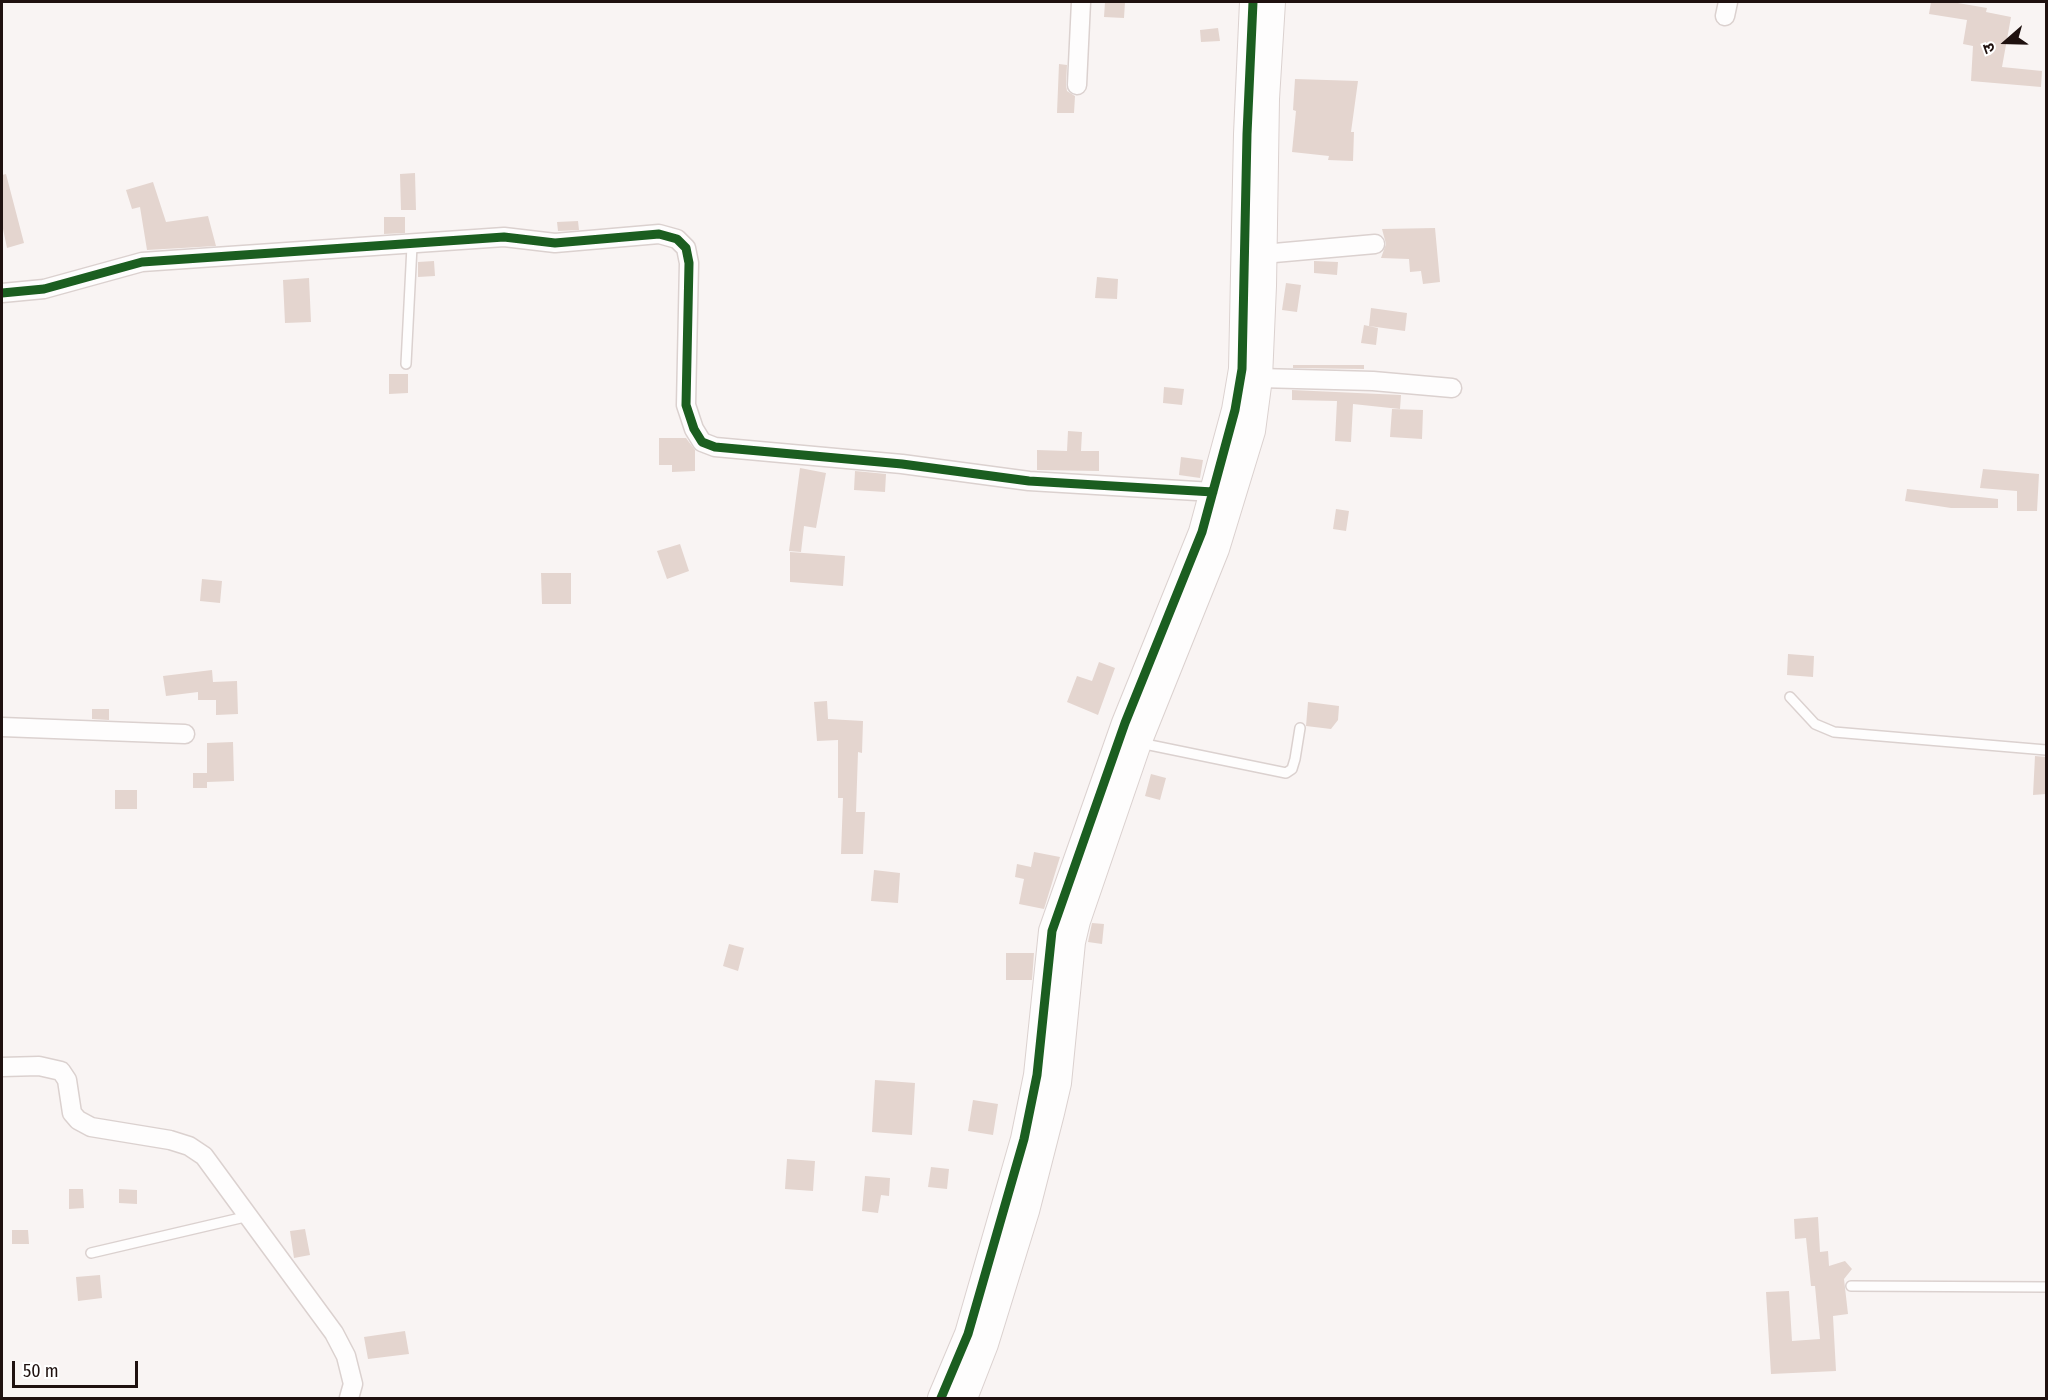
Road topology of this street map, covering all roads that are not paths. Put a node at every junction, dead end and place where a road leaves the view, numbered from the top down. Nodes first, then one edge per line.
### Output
1 (1081, 2) edge
2 (1253, 2) edge
3 (1272, 2) edge
4 (1077, 85) dead end
5 (1374, 244) dead end
6 (412, 246) junction
7 (1263, 255) junction
8 (2, 293) edge
9 (406, 363) dead end
10 (1258, 378) junction
11 (1452, 388) dead end
12 (1213, 492) junction
13 (1790, 697) dead end
14 (2, 727) edge
15 (1300, 728) dead end
16 (185, 734) dead end
17 (1138, 742) junction
18 (2046, 750) edge
19 (2, 1067) edge
20 (249, 1216) junction
21 (91, 1253) dead end
22 (1851, 1286) dead end
23 (2046, 1287) edge
24 (350, 1398) edge
25 (941, 1398) edge
26 (964, 1398) edge

1 - 4 street
2 - 12 street
3 - 7 street
5 - 7 street
6 - 8 street
6 - 9 lane
6 - 12 street
7 - 10 street
10 - 11 street
10 - 17 street
12 - 25 street
13 - 18 lane
14 - 16 street
15 - 17 lane
17 - 26 street
19 - 20 street
20 - 21 lane
20 - 24 street
22 - 23 lane

